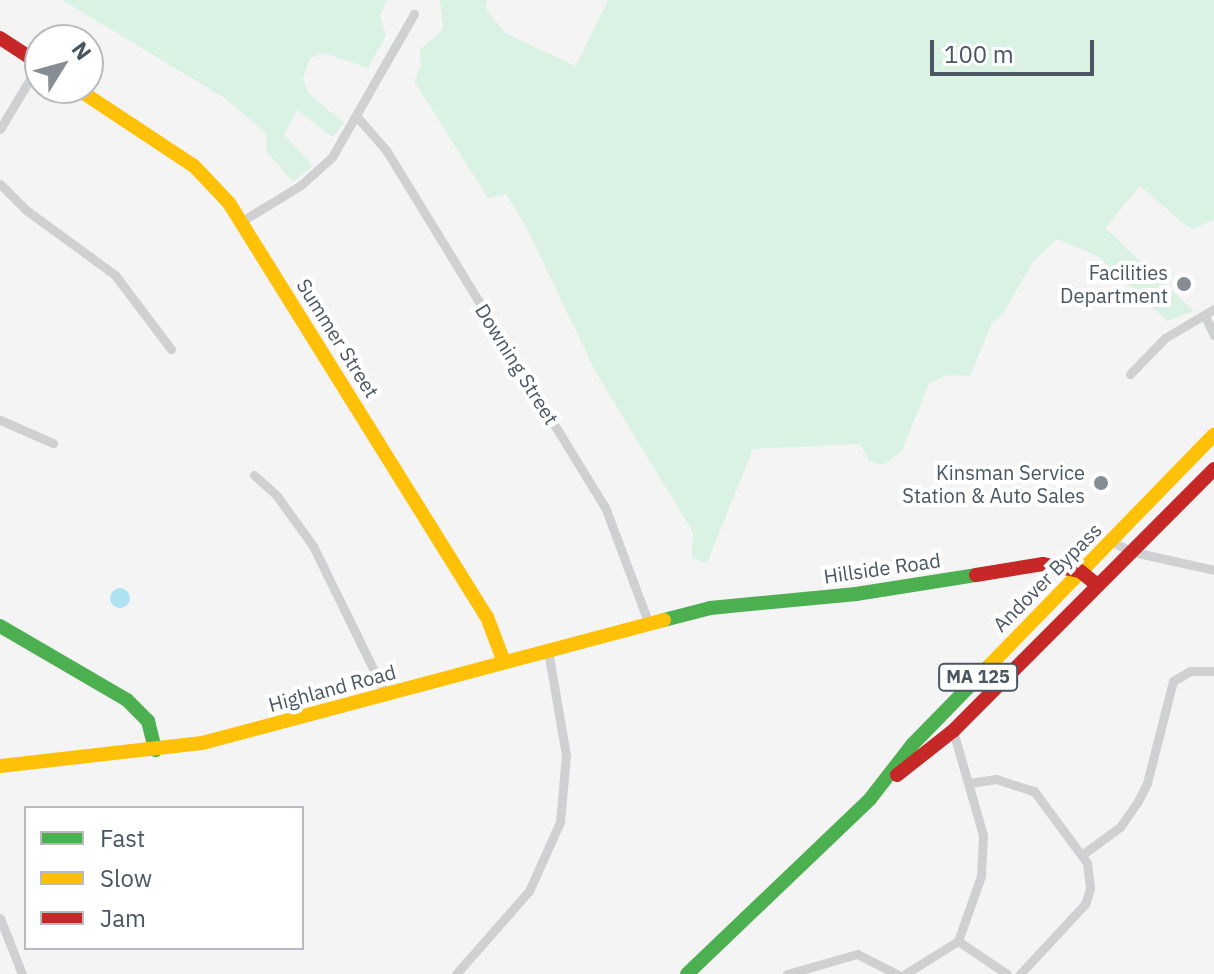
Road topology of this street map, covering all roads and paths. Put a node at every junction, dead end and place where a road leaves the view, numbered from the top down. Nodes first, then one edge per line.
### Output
1 (414, 14) dead end
2 (0, 38) edge
3 (24, 54) edge
4 (24, 90) edge
5 (100, 104) edge
6 (358, 118) junction
7 (0, 129) edge
8 (0, 184) edge
9 (242, 221) junction
10 (1214, 309) edge
11 (1210, 320) edge
12 (1214, 335) edge
13 (171, 349) dead end
14 (1130, 374) dead end
15 (0, 420) edge
16 (1214, 435) edge
17 (53, 443) dead end
18 (1214, 469) edge
19 (254, 475) dead end
20 (1112, 541) junction
21 (1129, 551) junction
22 (1214, 570) edge
23 (1080, 571) junction
24 (1096, 584) junction
25 (669, 618) joint
26 (649, 624) junction
27 (0, 626) edge
28 (548, 651) junction
29 (504, 662) junction
30 (1214, 671) edge
31 (386, 695) junction
32 (953, 731) junction
33 (155, 750) junction
34 (0, 766) edge
35 (970, 783) junction
36 (881, 787) junction
37 (1083, 854) junction
38 (0, 918) edge
39 (958, 941) junction
40 (22, 974) edge
41 (456, 974) edge
42 (687, 974) edge
43 (787, 974) edge
44 (897, 974) edge
45 (905, 974) edge
46 (1007, 974) edge
47 (1020, 974) edge

1 - 6 street
2 - 3 street
4 - 7 street
5 - 9 street, Summer Street
6 - 9 street
6 - 26 street, Downing Street
8 - 13 street
9 - 29 street, Summer Street
10 - 11 street
11 - 12 street
11 - 14 street
15 - 17 street
16 - 20 street, Andover Bypass / MA 125
18 - 21 street, Andover Bypass / MA 125
19 - 31 street
20 - 21 street
20 - 23 street, Andover Bypass / MA 125
21 - 22 street
21 - 24 street, Andover Bypass / MA 125
23 - 24 street, Hillside Road
23 - 25 street, Hillside Road
23 - 36 street, Andover Bypass / MA 125
24 - 32 street, Andover Bypass / MA 125
25 - 26 street, Highland Road
26 - 28 street, Highland Road
27 - 33 street
28 - 29 street, Highland Road
28 - 41 street
29 - 31 street, Highland Road
30 - 37 street
31 - 33 street, Highland Road
32 - 35 street
32 - 36 street, Andover Bypass / MA 125
33 - 34 street, Highland Road
35 - 37 street
35 - 39 street
36 - 42 street, Andover Bypass / MA 125
37 - 47 street
38 - 40 street
39 - 45 street
39 - 46 street
43 - 44 street

